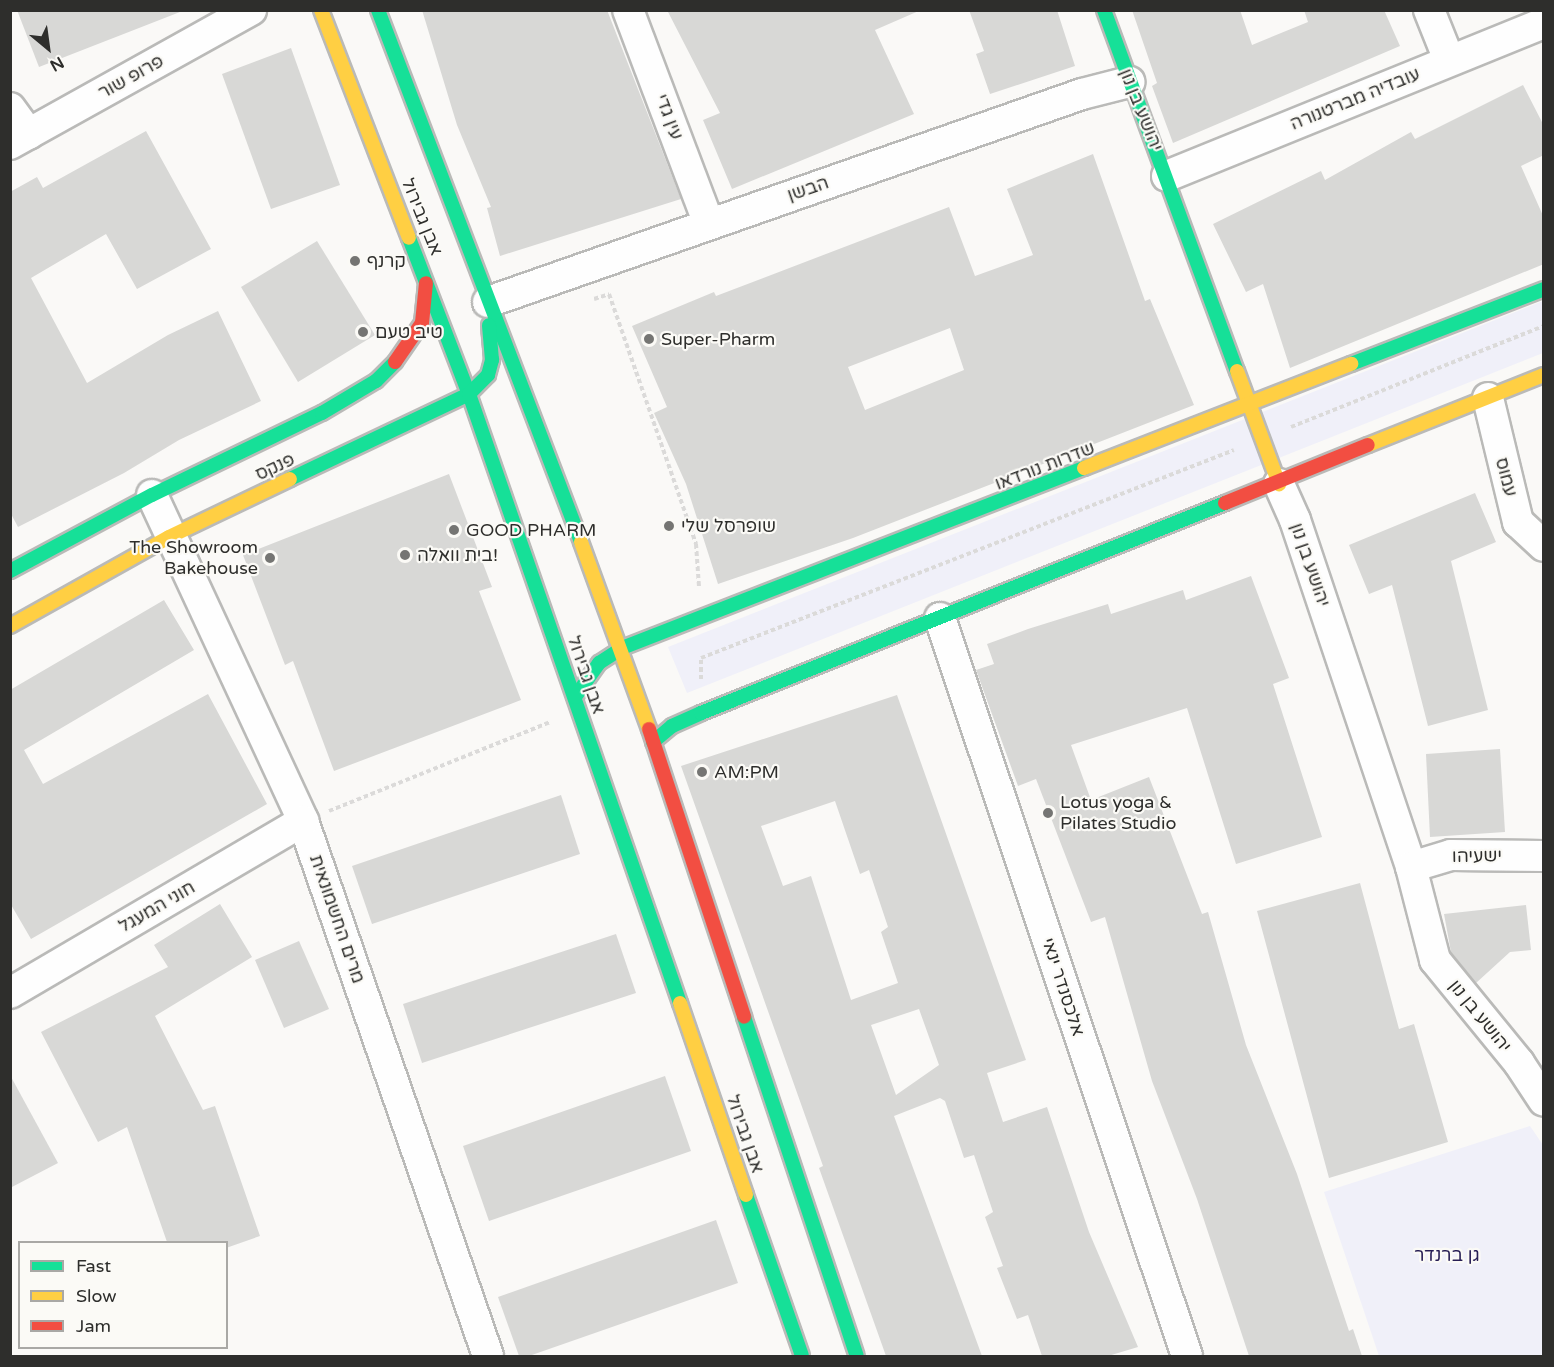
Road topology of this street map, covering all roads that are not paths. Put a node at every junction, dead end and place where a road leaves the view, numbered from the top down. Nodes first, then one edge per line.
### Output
1 (251, 10) edge
2 (321, 10) edge
3 (378, 10) edge
4 (628, 10) edge
5 (1104, 10) edge
6 (1429, 10) edge
7 (1544, 23) edge
8 (1449, 60) junction
9 (1130, 82) junction
10 (10, 108) edge
11 (20, 139) edge
12 (1167, 176) junction
13 (709, 224) junction
14 (426, 276) junction
15 (1544, 289) edge
16 (488, 302) junction
17 (1544, 375) edge
18 (469, 394) junction
19 (1488, 398) junction
20 (1251, 406) junction
21 (1279, 484) junction
22 (152, 495) junction
23 (169, 537) junction
24 (1544, 546) edge
25 (10, 571) edge
26 (940, 618) junction
27 (10, 626) edge
28 (622, 648) junction
29 (578, 704) junction
30 (653, 742) junction
31 (303, 821) junction
32 (1544, 856) edge
33 (1411, 867) junction
34 (10, 993) edge
35 (1544, 1101) edge
36 (488, 1356) edge
37 (802, 1356) edge
38 (857, 1356) edge
39 (1187, 1356) edge

1 - 11 street, פרופ שור
2 - 14 main road, אבן גבירול
3 - 16 main road, אבן גבירול
4 - 13 street, עין גדי
5 - 9 main road, יהושע בן נון
6 - 8 street
7 - 8 street, עובדיה מברטנורה
8 - 12 street, עובדיה מברטנורה
9 - 12 main road, יהושע בן נון
9 - 13 street, הבשן
10 - 11 street
12 - 20 main road, יהושע בן נון
13 - 16 street, הבשן
14 - 18 main road, אבן גבירול
14 - 22 main road, פנקס
15 - 20 main road, שדרות נורדאו
16 - 18 main road, פנקס
16 - 28 main road, אבן גבירול
17 - 19 main road
18 - 23 main road, פנקס
18 - 29 main road, אבן גבירול
19 - 21 main road
19 - 24 street, עמוס
20 - 21 main road, יהושע בן נון
20 - 28 main road, שדרות נורדאו
21 - 26 main road
21 - 33 street, יהושע בן נון
22 - 23 street, מרים החשמונאית
22 - 25 main road, פנקס
23 - 27 main road, פנקס
23 - 31 street, מרים החשמונאית
26 - 30 main road
26 - 39 street, אלכסנדר ינאי
28 - 29 main road, שדרות נורדאו
28 - 30 main road, אבן גבירול
29 - 37 main road, אבן גבירול
30 - 38 main road, אבן גבירול
31 - 34 street, חוני המעגל
31 - 36 street, מרים החשמונאית
32 - 33 street, ישעיהו
33 - 35 street, יהושע בן נון

